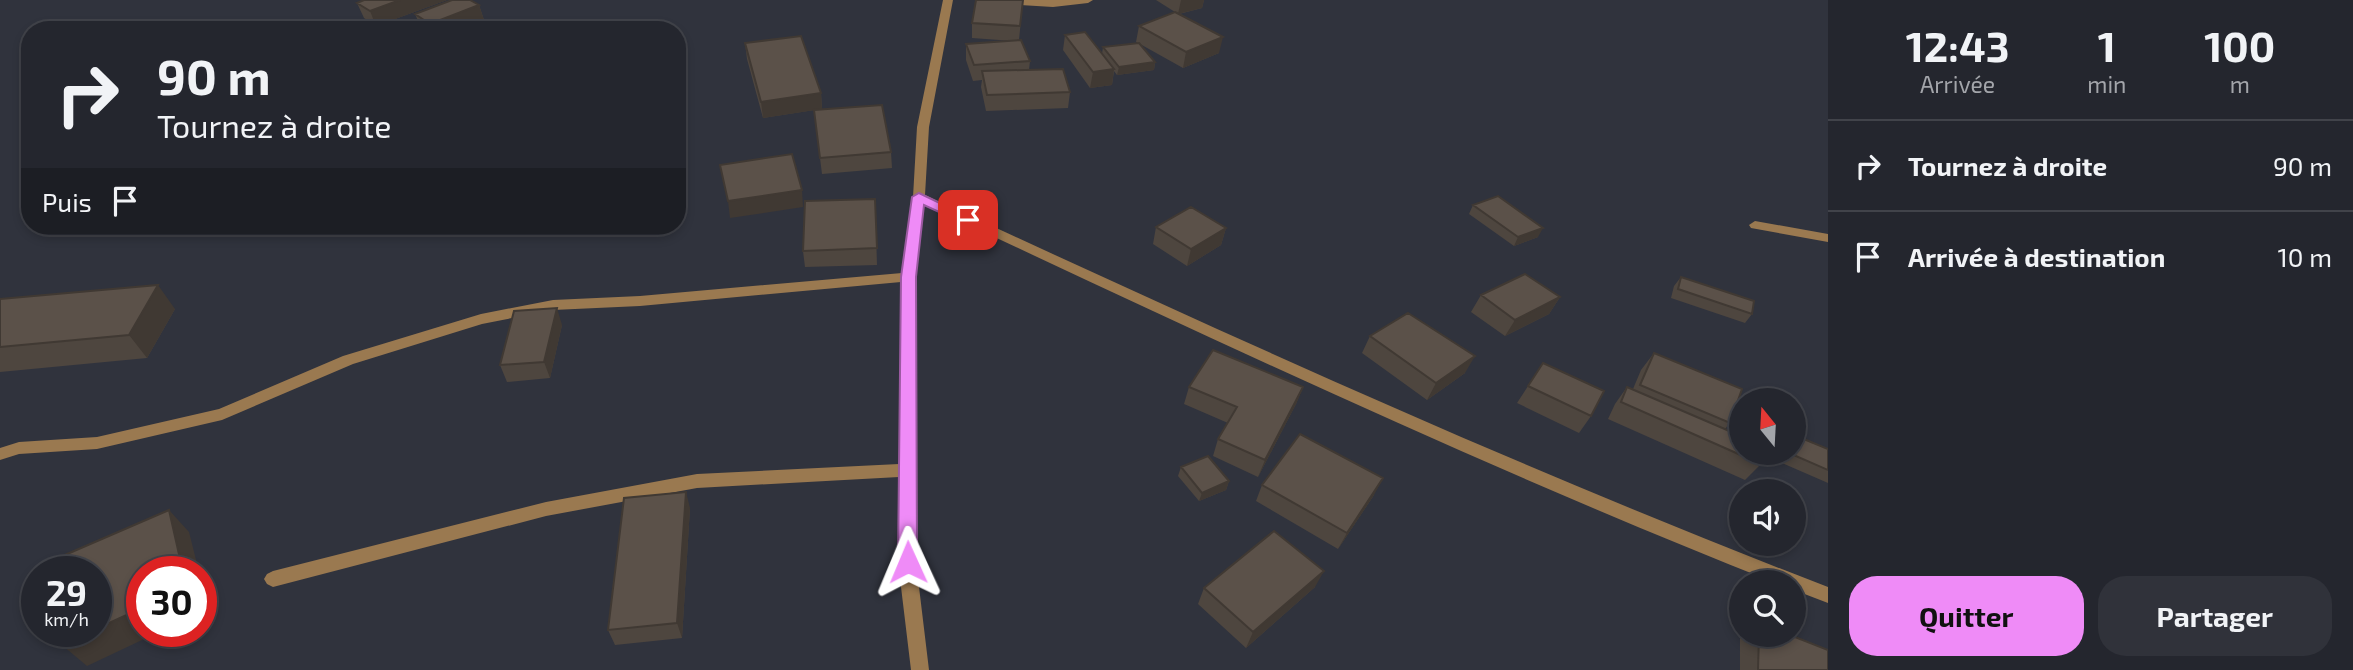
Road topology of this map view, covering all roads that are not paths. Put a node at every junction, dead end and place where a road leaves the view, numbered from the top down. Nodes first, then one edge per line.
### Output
1 (948, 0) edge
2 (985, 0) edge
3 (1088, 0) edge
4 (919, 197) junction
5 (1755, 225) dead end
6 (1828, 238) edge
7 (908, 277) junction
8 (0, 454) edge
9 (906, 470) junction
10 (273, 579) dead end
11 (1828, 596) edge
12 (920, 670) edge

1 - 4 street
2 - 3 street
4 - 7 street
4 - 11 street
5 - 6 street
7 - 8 street
7 - 9 street
9 - 10 street
9 - 12 street

